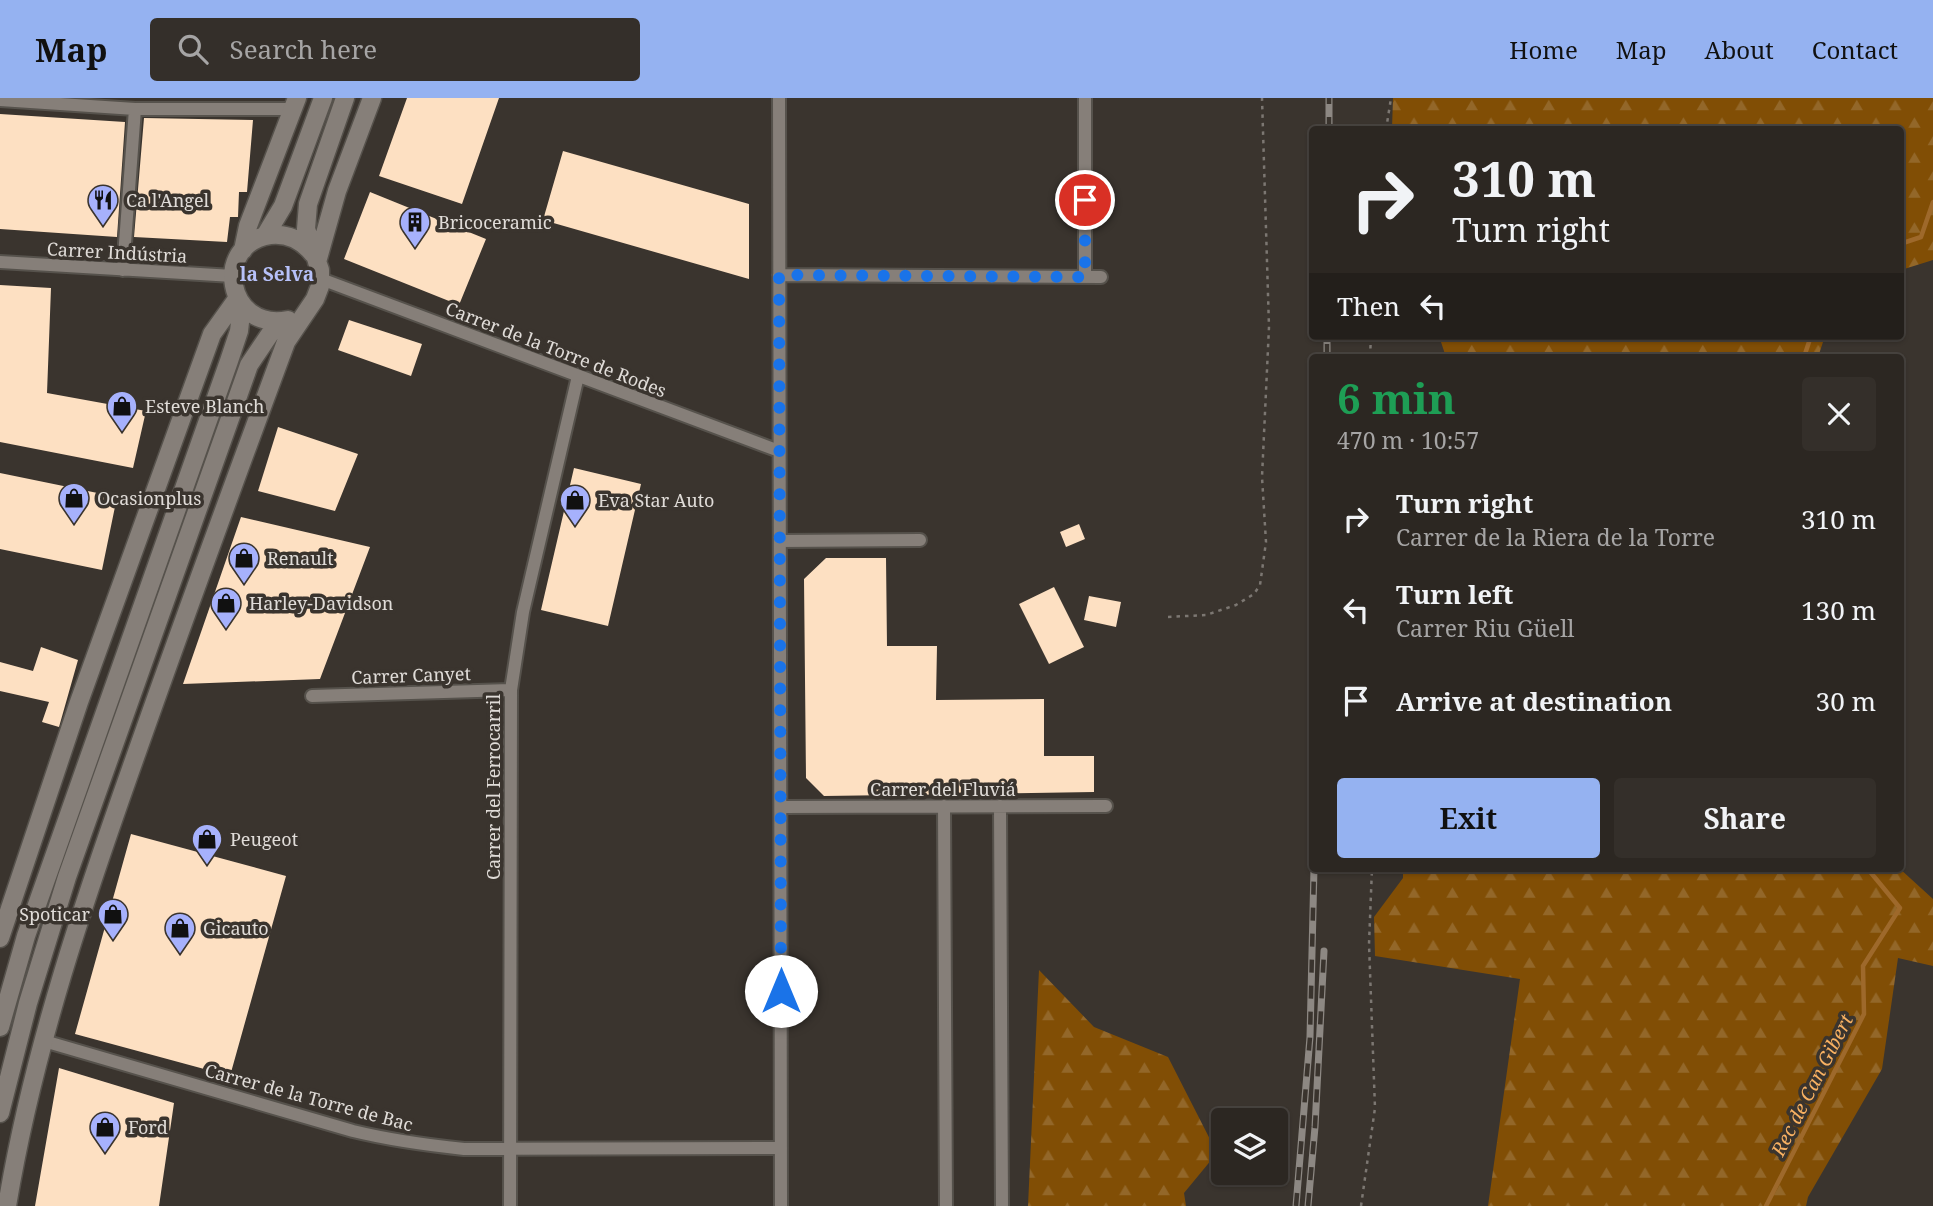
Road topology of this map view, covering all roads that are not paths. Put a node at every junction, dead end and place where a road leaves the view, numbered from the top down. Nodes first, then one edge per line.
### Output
1 (323, 98) edge
2 (345, 98) edge
3 (372, 98) edge
4 (779, 98) edge
5 (1085, 98) edge
6 (0, 100) edge
7 (295, 104) edge
8 (135, 109) junction
9 (265, 236) junction
10 (243, 250) junction
11 (0, 262) edge
12 (317, 265) junction
13 (123, 270) junction
14 (779, 275) junction
15 (233, 276) junction
16 (1085, 277) junction
17 (1101, 277) dead end
18 (239, 302) junction
19 (311, 305) junction
20 (278, 322) junction
21 (578, 376) junction
22 (779, 451) junction
23 (920, 540) dead end
24 (780, 541) junction
25 (511, 690) junction
26 (312, 695) dead end
27 (944, 806) junction
28 (1000, 806) junction
29 (1106, 806) dead end
30 (781, 807) junction
31 (0, 938) edge
32 (0, 1027) edge
33 (44, 1041) junction
34 (0, 1113) edge
35 (510, 1148) junction
36 (781, 1148) junction
37 (7, 1206) edge
38 (510, 1206) edge
39 (781, 1206) edge
40 (946, 1206) edge
41 (1002, 1206) edge

1 - 9 main road
2 - 12 main road
3 - 12 main road
4 - 14 street
5 - 16 street
6 - 8 street
7 - 8 street
7 - 10 main road
8 - 13 street
9 - 10 main road
9 - 12 main road
10 - 15 main road
11 - 13 street, Carrer Indústria
12 - 19 main road
12 - 21 street, Carrer de la Torre de Rodes
13 - 15 street, Carrer Indústria
14 - 16 street
14 - 22 street
15 - 18 main road
16 - 17 street
18 - 20 main road
18 - 31 main road
18 - 32 main road
19 - 20 main road
19 - 33 main road
20 - 34 main road
21 - 22 street, Carrer de la Torre de Rodes
21 - 25 street, Carrer del Ferrocarril
22 - 24 street
23 - 24 street
24 - 30 street
25 - 26 street, Carrer Canyet
25 - 35 street, Carrer del Ferrocarril
27 - 28 street, Carrer del Fluviá
27 - 30 street, Carrer del Fluviá
27 - 40 street
28 - 29 street, Carrer del Fluviá
28 - 41 street
30 - 36 street
33 - 35 street, Carrer de la Torre de Bac
33 - 37 main road
35 - 36 street, Carrer de la Torre de Bac
35 - 38 street, Carrer del Ferrocarril
36 - 39 street

